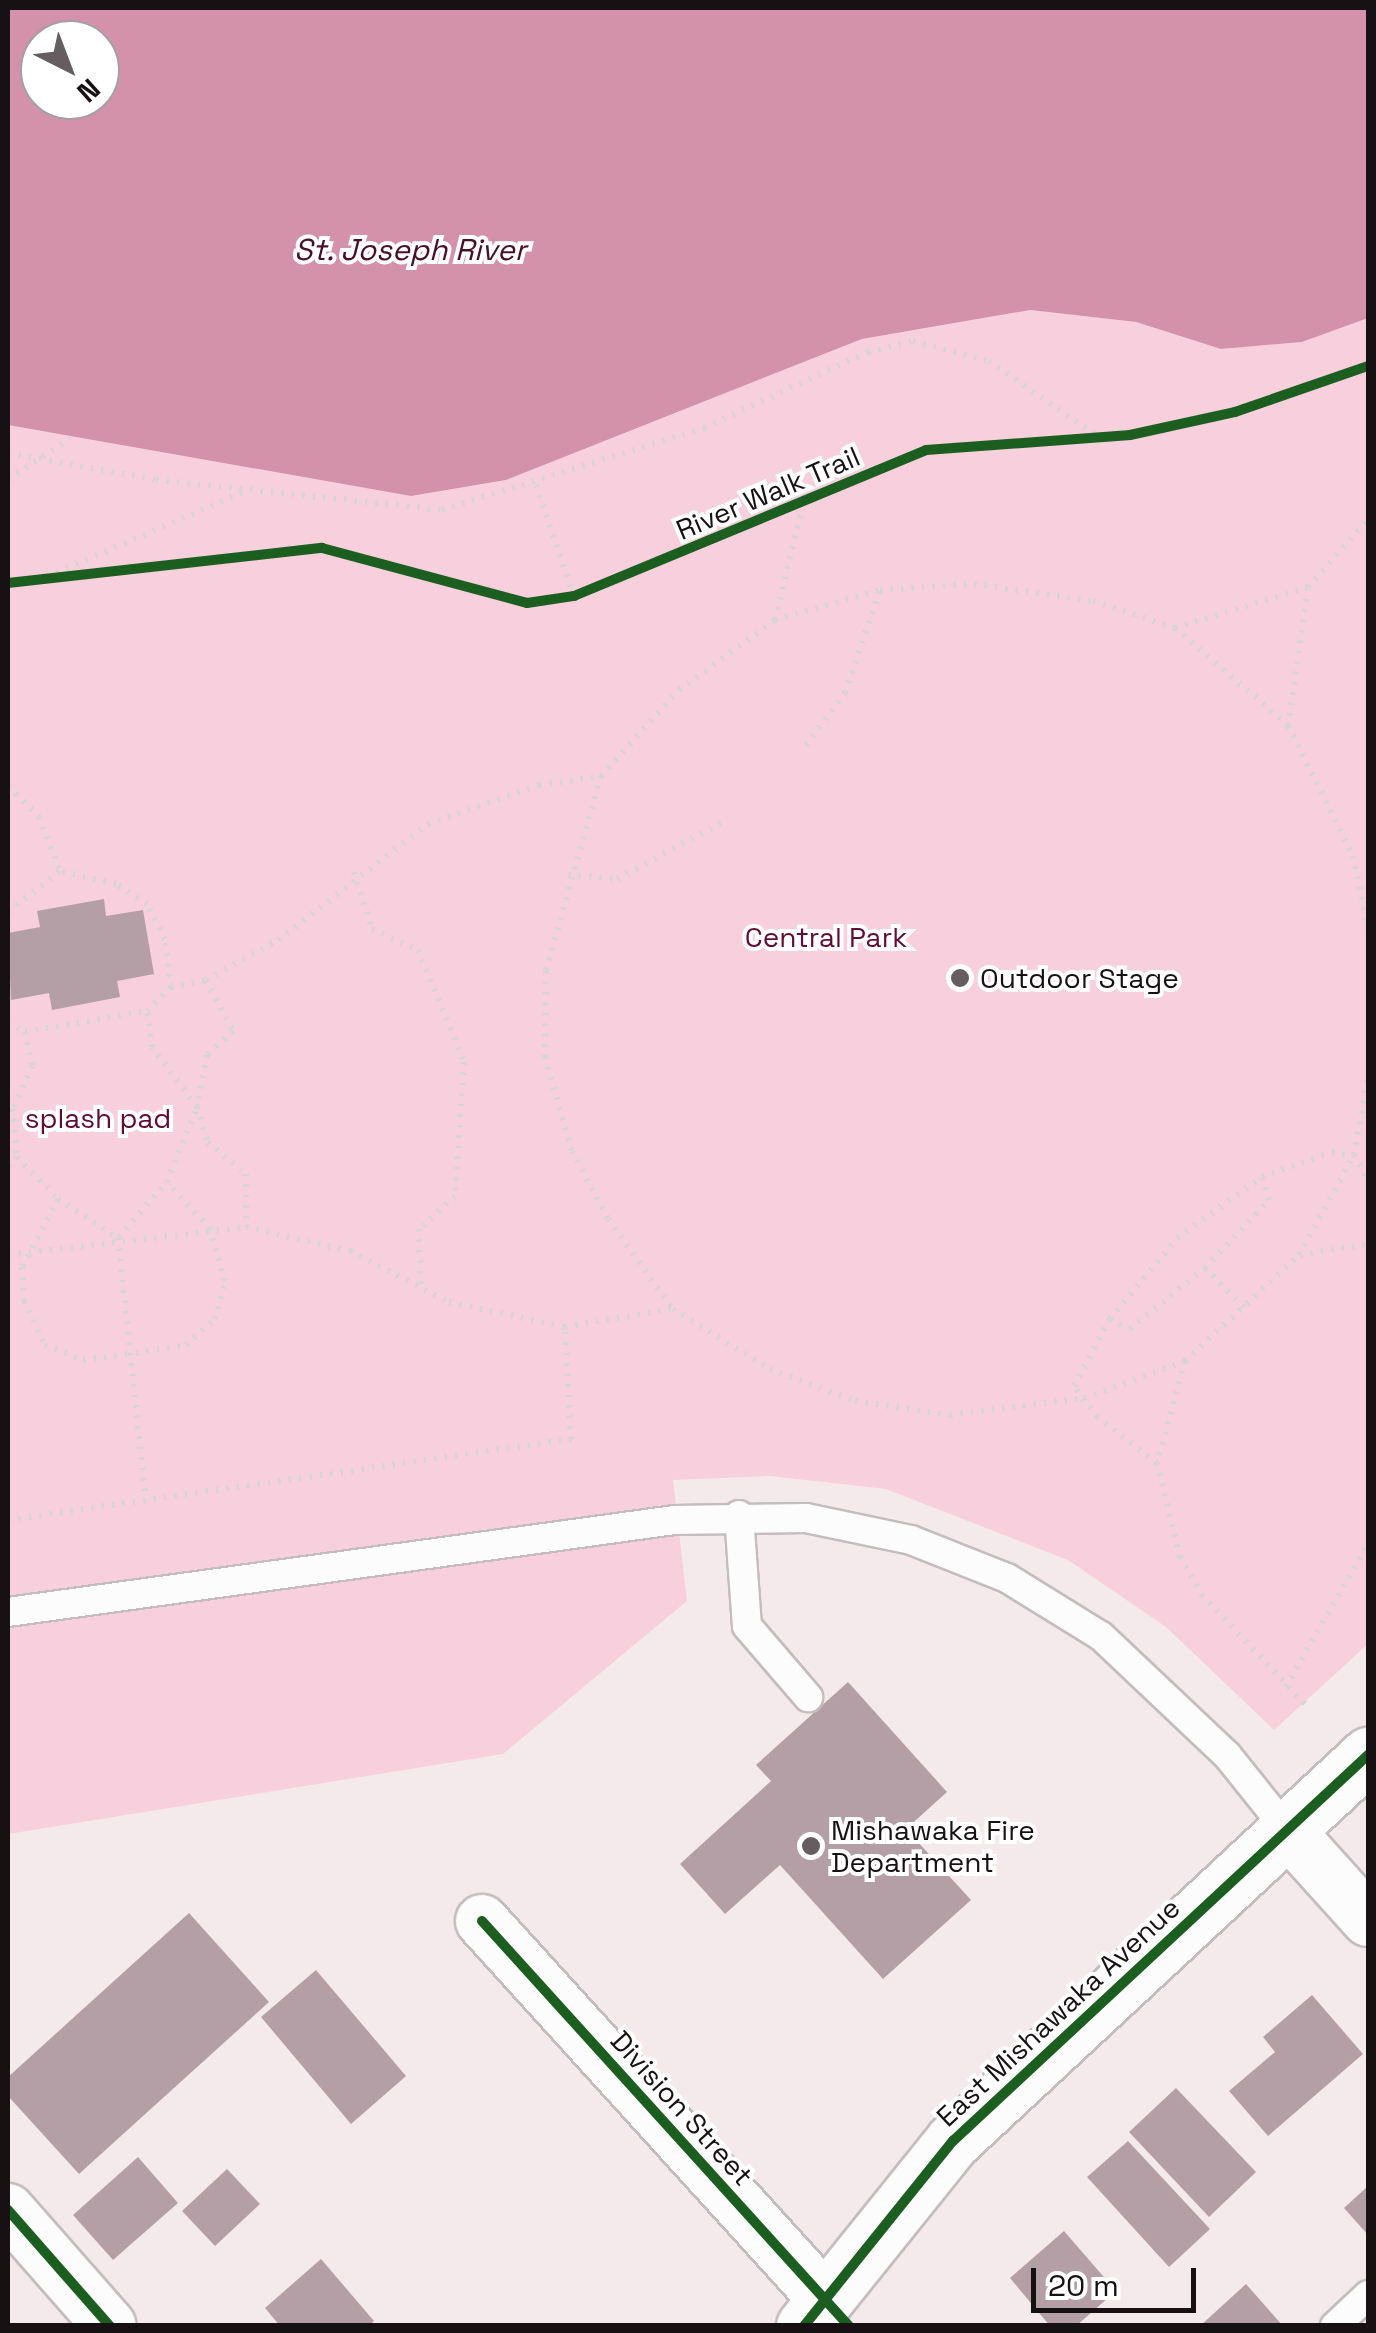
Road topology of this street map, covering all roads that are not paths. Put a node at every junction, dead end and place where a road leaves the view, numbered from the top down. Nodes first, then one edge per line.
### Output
1 (740, 1516) junction
2 (8, 1612) edge
3 (808, 1697) dead end
4 (1368, 1755) edge
5 (1286, 1830) junction
6 (1368, 1920) edge
7 (482, 1921) dead end
8 (8, 2210) edge
9 (1368, 2294) edge
10 (826, 2316) edge
11 (110, 2326) edge
12 (1335, 2326) edge

1 - 2 lane
1 - 3 lane
1 - 5 lane
4 - 5 street, East Mishawaka Avenue
5 - 6 street
5 - 10 street, East Mishawaka Avenue
7 - 10 street, Division Street
8 - 11 street
9 - 12 lane

